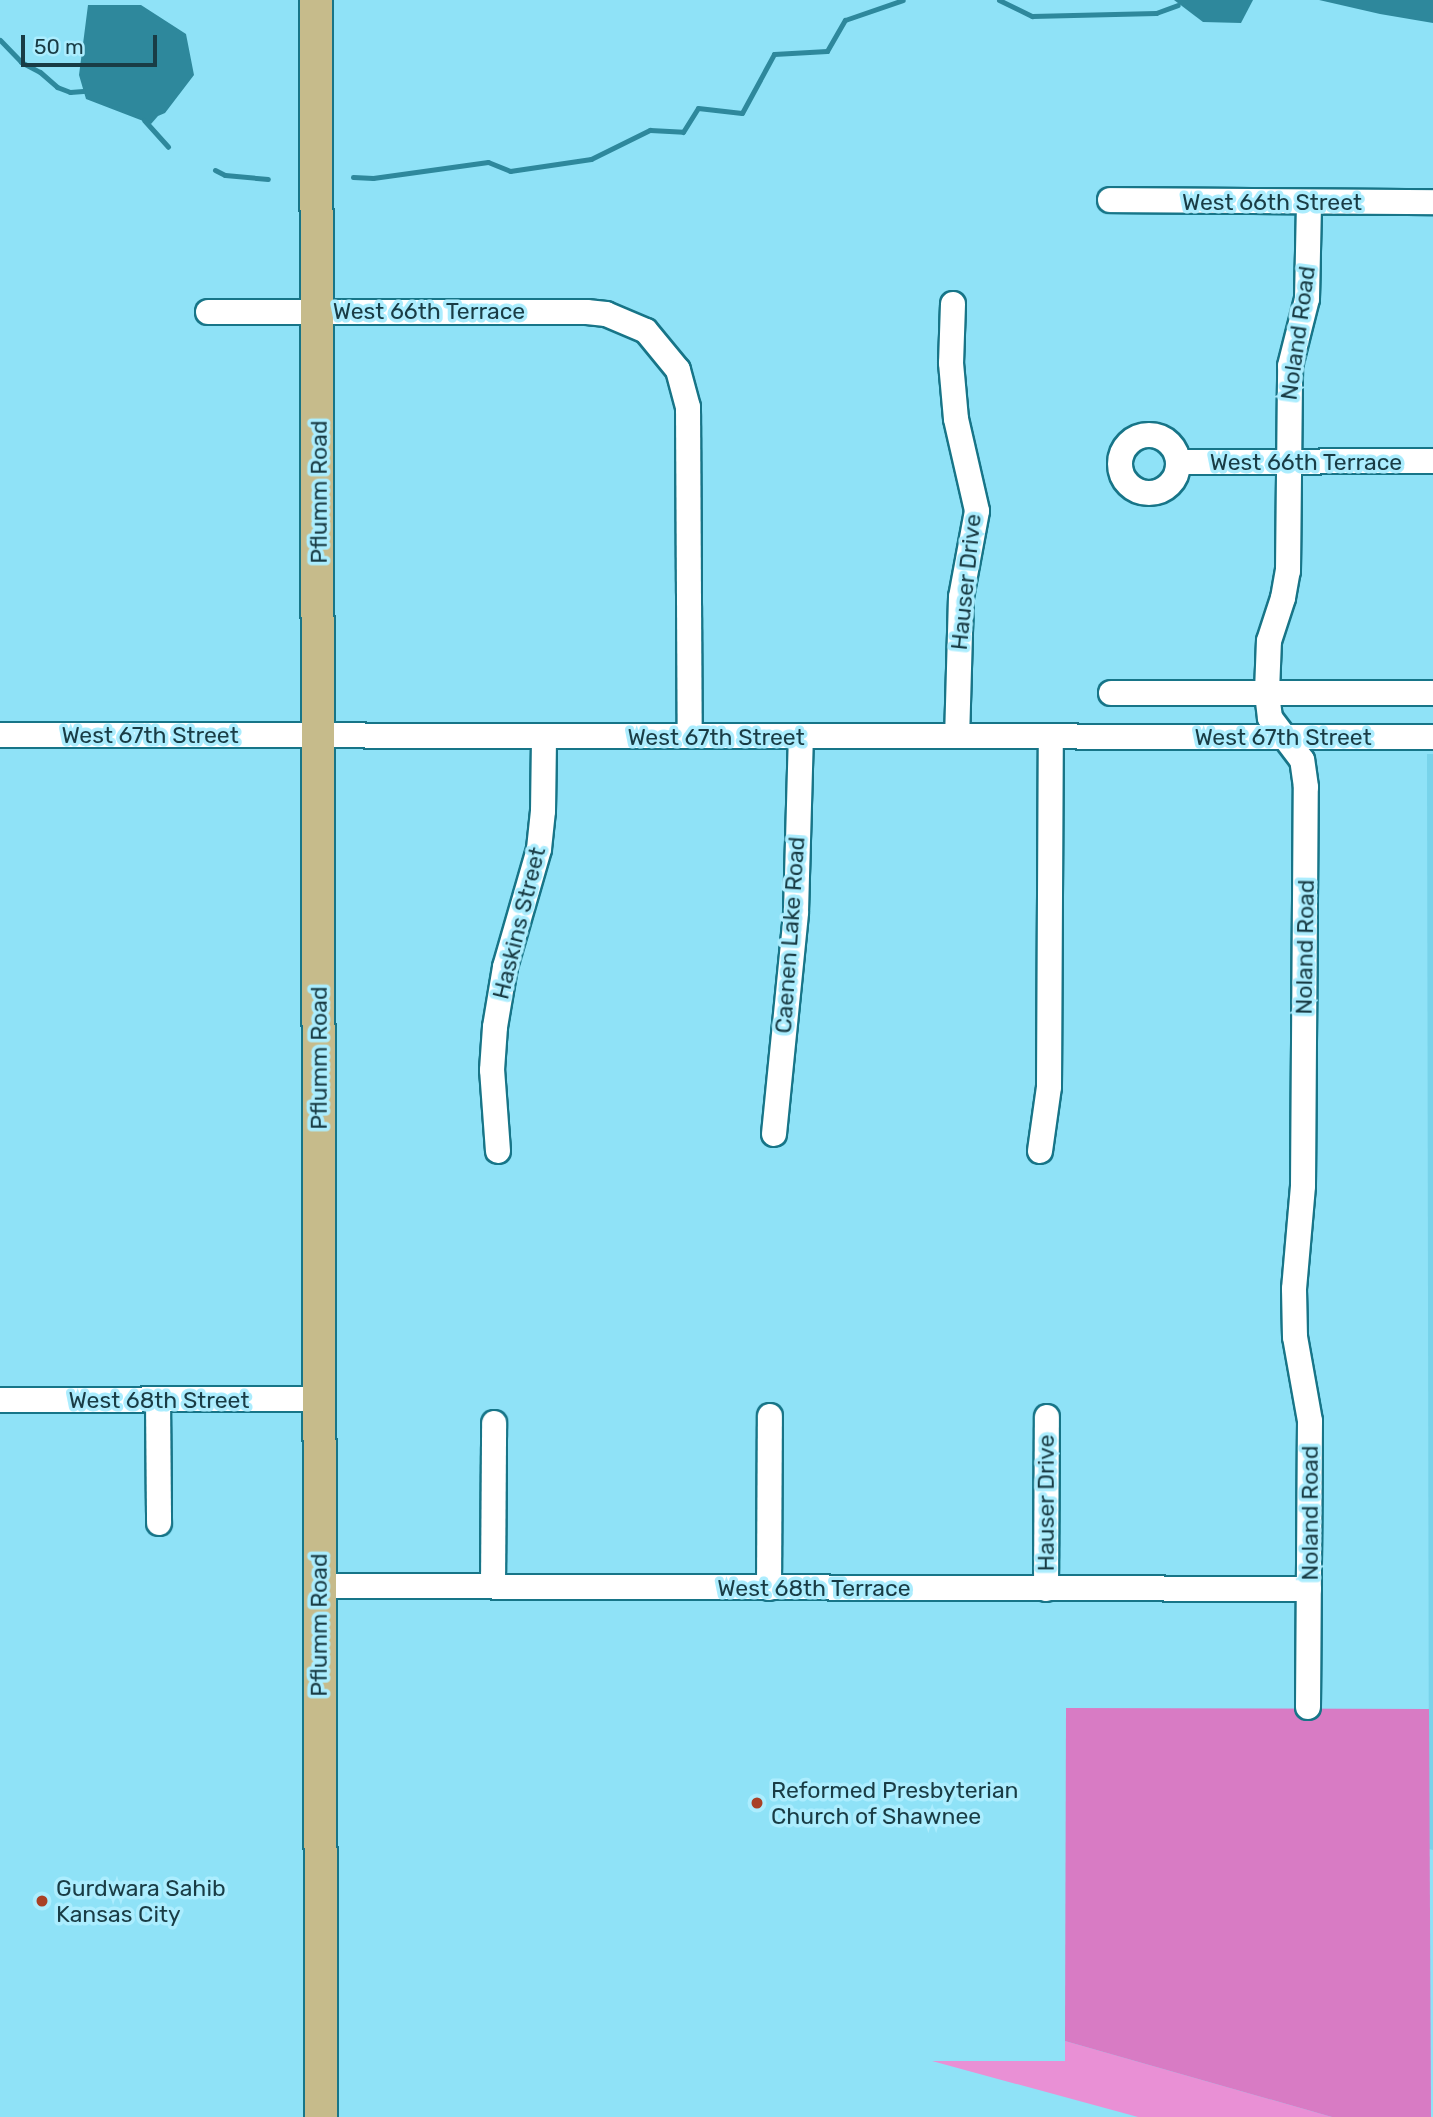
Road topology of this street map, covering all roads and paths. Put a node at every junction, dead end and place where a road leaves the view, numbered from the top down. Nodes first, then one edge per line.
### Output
1 (316, 0) edge
2 (1110, 201) dead end
3 (1433, 202) edge
4 (1310, 203) junction
5 (953, 304) dead end
6 (319, 311) junction
7 (208, 312) dead end
8 (1433, 461) edge
9 (1178, 462) dead end
10 (1289, 464) junction
11 (1267, 692) junction
12 (1111, 693) dead end
13 (1433, 693) edge
14 (0, 735) edge
15 (319, 735) junction
16 (544, 736) junction
17 (690, 736) junction
18 (957, 736) junction
19 (801, 737) junction
20 (1051, 737) junction
21 (1284, 737) junction
22 (1433, 737) edge
23 (774, 1134) dead end
24 (498, 1151) dead end
25 (1040, 1151) dead end
26 (318, 1399) junction
27 (0, 1400) edge
28 (158, 1401) junction
29 (770, 1416) dead end
30 (1047, 1417) dead end
31 (494, 1423) dead end
32 (159, 1523) dead end
33 (320, 1586) junction
34 (493, 1586) junction
35 (769, 1588) junction
36 (1046, 1589) junction
37 (1309, 1589) junction
38 (1308, 1707) dead end
39 (321, 2117) edge

1 - 6 main road, Pflumm Road
2 - 4 street, West 66th Street
3 - 4 street, West 66th Street
4 - 10 street, Noland Road
5 - 18 street, Hauser Drive
6 - 7 street, West 66th Terrace
6 - 15 main road, Pflumm Road
6 - 17 street, West 66th Terrace
8 - 10 street, West 66th Terrace
9 - 10 street, West 66th Terrace
10 - 11 street, Noland Road
11 - 12 street, West 67th Street
11 - 13 street, West 67th Street
11 - 21 street, Noland Road
14 - 15 street, West 67th Street
15 - 16 street, West 67th Street
15 - 26 main road, Pflumm Road
16 - 17 street, West 67th Street
16 - 24 street, Haskins Street
17 - 19 street, West 67th Street
18 - 19 street, West 67th Street
18 - 20 street, West 67th Street
19 - 23 street, Caenen Lake Road
20 - 21 street, West 67th Street
20 - 25 street
21 - 22 street, West 67th Street
21 - 37 street, Noland Road
26 - 28 street, West 68th Street
26 - 33 main road, Pflumm Road
27 - 28 street, West 68th Street
28 - 32 street
29 - 35 street
30 - 36 street, Hauser Drive
31 - 34 street
33 - 34 street, West 68th Terrace
33 - 39 main road, Pflumm Road
34 - 35 street, West 68th Terrace
35 - 36 street, West 68th Terrace
36 - 37 street, West 68th Terrace
37 - 38 street, Noland Road

